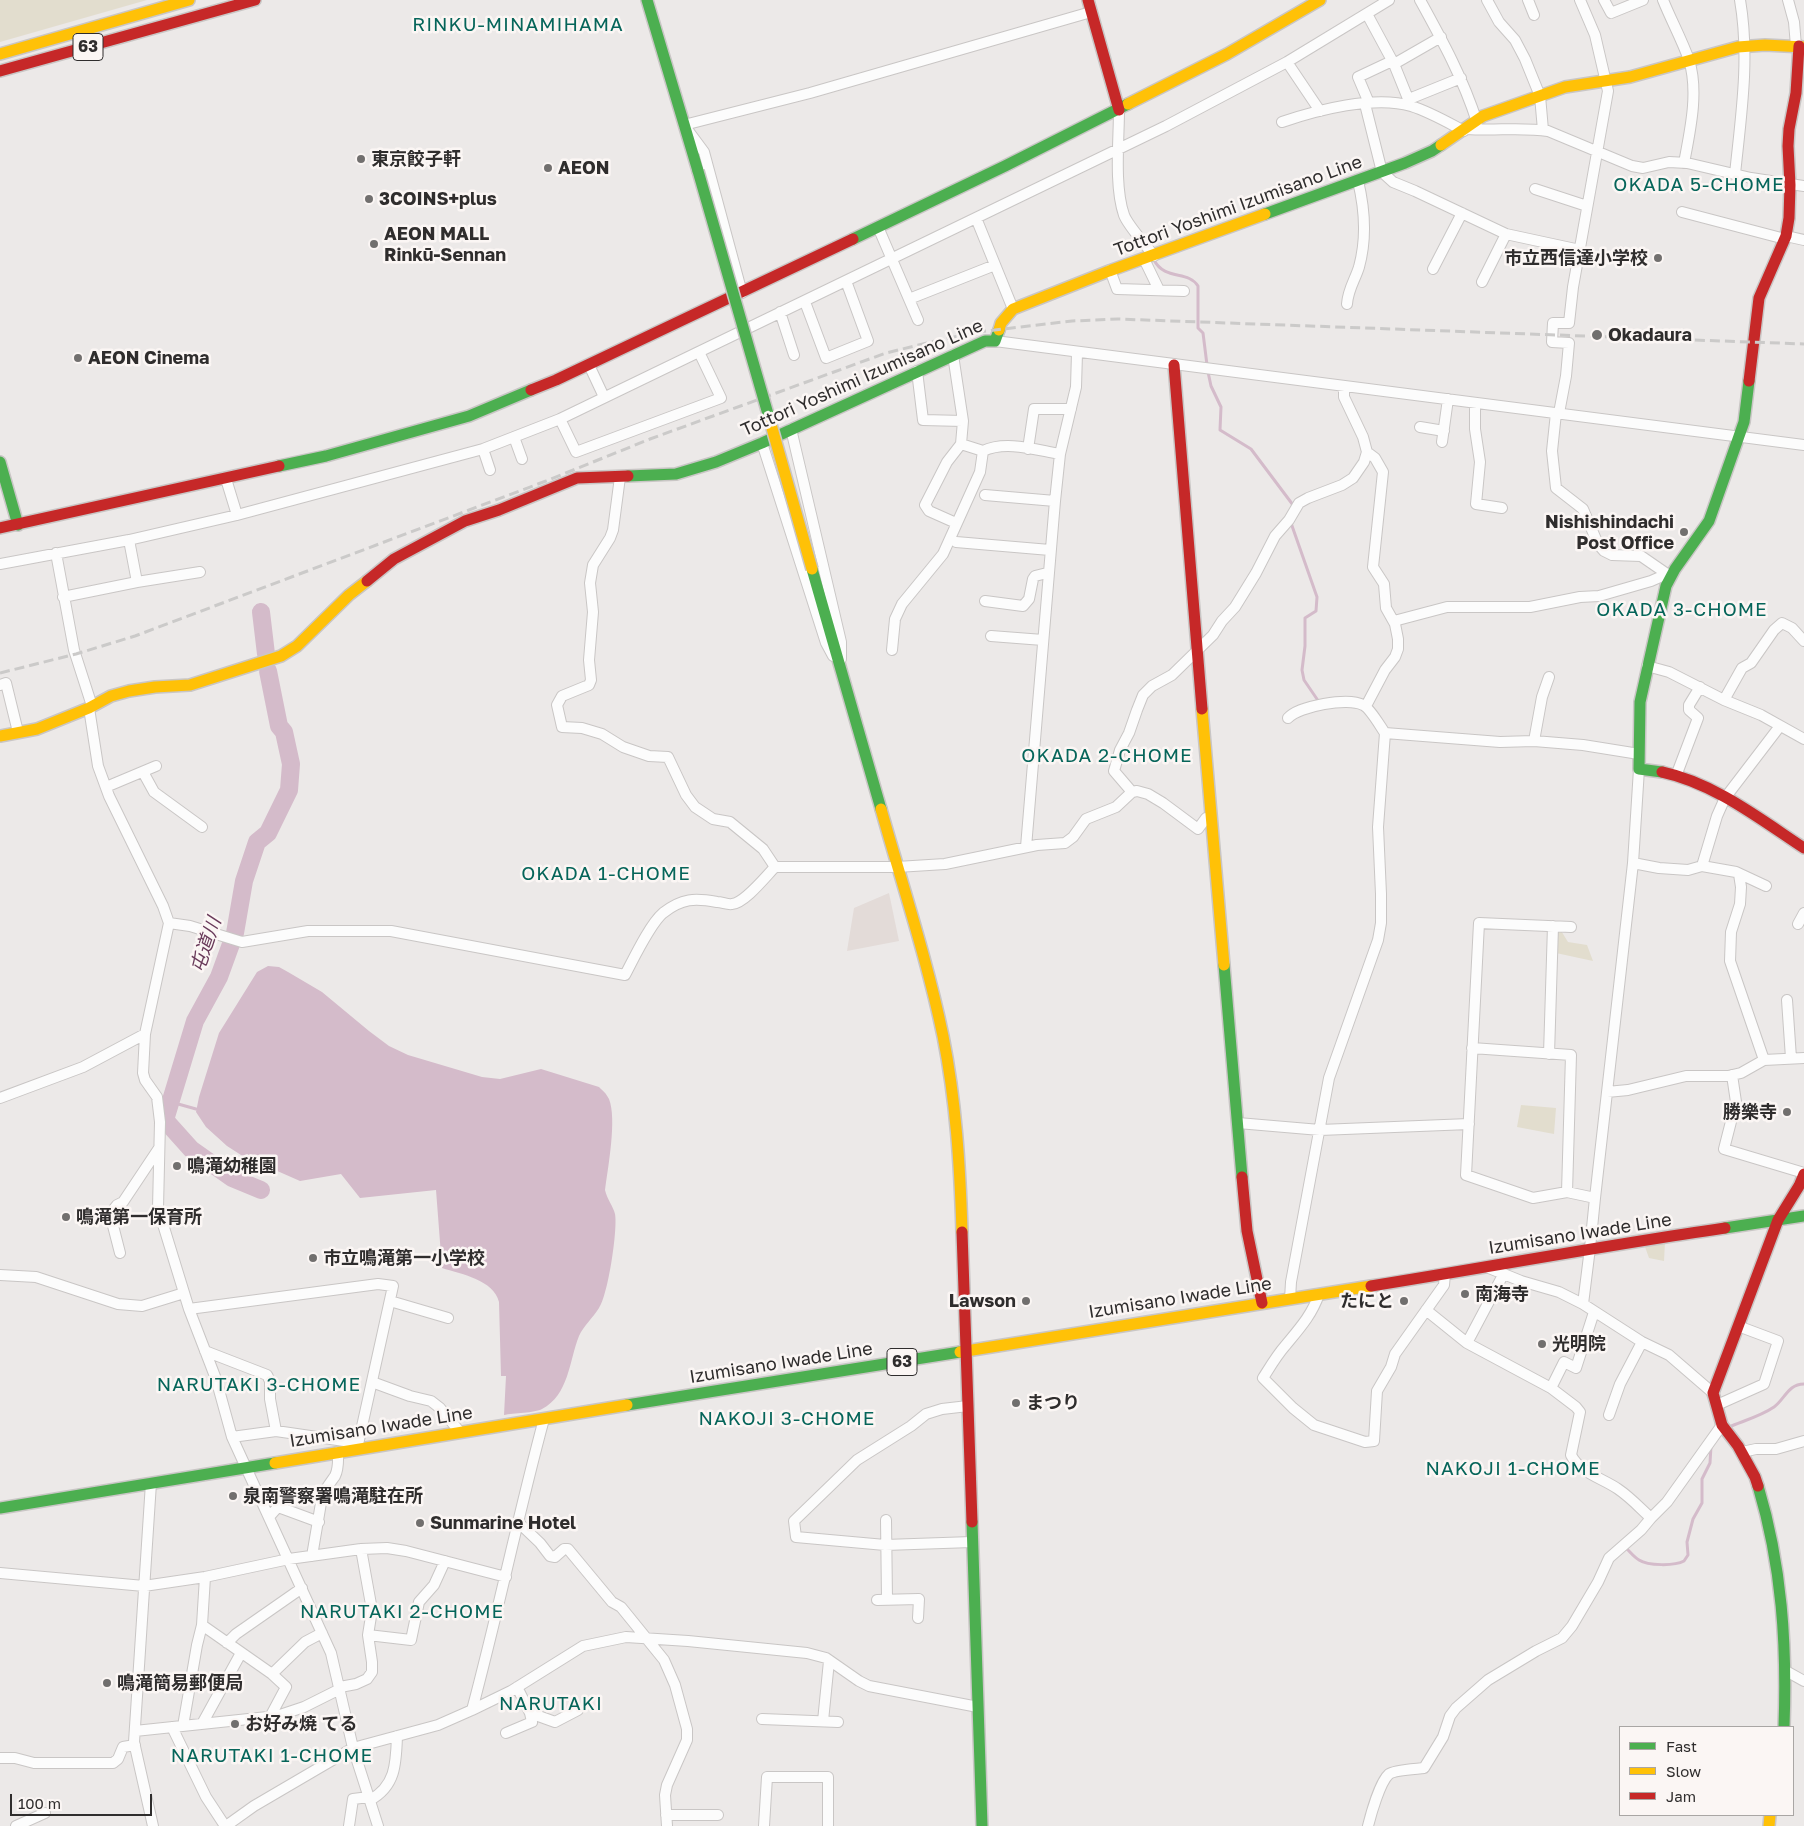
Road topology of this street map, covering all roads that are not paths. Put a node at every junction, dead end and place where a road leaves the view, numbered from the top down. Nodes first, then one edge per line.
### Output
1 (190, 0) edge
2 (255, 0) edge
3 (647, 0) edge
4 (1088, 0) edge
5 (1320, 0) edge
6 (1389, 0) edge
7 (1420, 0) edge
8 (1487, 0) edge
9 (1528, 0) edge
10 (1580, 0) edge
11 (1604, 0) edge
12 (1643, 0) edge
13 (1663, 0) edge
14 (1740, 0) edge
15 (1788, 0) edge
16 (1091, 12) junction
17 (1367, 14) junction
18 (1534, 15) dead end
19 (1441, 37) junction
20 (1800, 46) edge
21 (1745, 47) junction
22 (0, 54) edge
23 (1689, 61) junction
24 (1287, 62) junction
25 (1393, 63) junction
26 (0, 71) edge
27 (1461, 78) junction
28 (1607, 80) junction
29 (1540, 96) junction
30 (1410, 102) junction
31 (1367, 104) junction
32 (1119, 110) junction
33 (1320, 111) junction
34 (1282, 122) dead end
35 (1476, 122) junction
36 (684, 125) junction
37 (1465, 130) junction
38 (1543, 130) junction
39 (1119, 149) junction
40 (1596, 152) junction
41 (1684, 163) junction
42 (1382, 172) junction
43 (1735, 174) junction
44 (1358, 181) junction
45 (1790, 184) junction
46 (1804, 186) edge
47 (1535, 189) dead end
48 (1587, 206) junction
49 (1682, 212) dead end
50 (1462, 213) junction
51 (976, 218) junction
52 (878, 227) junction
53 (1506, 234) junction
54 (1786, 238) junction
55 (1804, 240) edge
56 (1580, 250) junction
57 (1149, 257) junction
58 (892, 259) junction
59 (995, 265) junction
60 (1433, 269) dead end
61 (1110, 270) junction
62 (846, 281) junction
63 (1482, 282) dead end
64 (1159, 290) junction
65 (1184, 291) dead end
66 (742, 292) junction
67 (909, 299) junction
68 (805, 302) junction
69 (1347, 304) dead end
70 (1013, 309) junction
71 (780, 312) junction
72 (918, 320) dead end
73 (995, 342) junction
74 (700, 352) junction
75 (1077, 353) junction
76 (953, 355) junction
77 (794, 356) dead end
78 (589, 364) junction
79 (1174, 365) junction
80 (917, 371) junction
81 (1344, 386) junction
82 (604, 397) junction
83 (1448, 399) junction
84 (1475, 402) junction
85 (1071, 409) junction
86 (1558, 413) junction
87 (560, 420) junction
88 (963, 421) junction
89 (1420, 427) dead end
90 (791, 429) junction
91 (1444, 431) junction
92 (514, 437) junction
93 (1740, 437) junction
94 (1442, 442) dead end
95 (762, 443) junction
96 (961, 444) junction
97 (1804, 445) edge
98 (483, 448) junction
99 (1028, 449) junction
100 (983, 452) junction
101 (1367, 452) junction
102 (1060, 454) junction
103 (522, 458) dead end
104 (0, 462) edge
105 (490, 470) dead end
106 (620, 477) junction
107 (226, 479) junction
108 (985, 495) dead end
109 (1055, 501) junction
110 (1502, 508) dead end
111 (237, 515) junction
112 (956, 523) junction
113 (18, 525) junction
114 (0, 528) edge
115 (129, 540) junction
116 (956, 542) dead end
117 (1050, 550) junction
118 (56, 553) junction
119 (0, 564) edge
120 (200, 572) dead end
121 (1048, 573) junction
122 (1669, 575) junction
123 (137, 582) junction
124 (63, 597) junction
125 (985, 601) dead end
126 (1394, 621) junction
127 (991, 636) dead end
128 (1043, 640) junction
129 (1804, 641) edge
130 (1197, 649) junction
131 (892, 650) dead end
132 (1648, 666) junction
133 (840, 668) junction
134 (1549, 677) dead end
135 (0, 684) edge
136 (1700, 687) junction
137 (1724, 700) junction
138 (1366, 706) junction
139 (90, 707) junction
140 (1288, 718) dead end
141 (1785, 728) junction
142 (1804, 728) edge
143 (18, 732) junction
144 (1385, 733) junction
145 (0, 736) edge
146 (1804, 739) edge
147 (1534, 741) junction
148 (1639, 754) junction
149 (156, 766) dead end
150 (1639, 769) junction
151 (143, 772) junction
152 (1676, 776) junction
153 (106, 788) junction
154 (1132, 792) junction
155 (1725, 798) junction
156 (1211, 818) junction
157 (202, 827) dead end
158 (1026, 847) junction
159 (1804, 848) edge
160 (1633, 863) junction
161 (1702, 866) junction
162 (775, 867) junction
163 (897, 867) junction
164 (1740, 874) junction
165 (1766, 886) dead end
166 (1804, 913) edge
167 (169, 923) junction
168 (1798, 924) dead end
169 (1553, 926) junction
170 (1571, 927) dead end
171 (1787, 1000) dead end
172 (146, 1034) junction
173 (1472, 1048) junction
174 (1549, 1054) junction
175 (1791, 1058) junction
176 (1804, 1058) edge
177 (1764, 1060) junction
178 (1732, 1075) junction
179 (1607, 1092) junction
180 (0, 1098) edge
181 (1238, 1123) junction
182 (1469, 1124) junction
183 (1320, 1130) junction
184 (159, 1148) junction
185 (1804, 1173) edge
186 (1567, 1192) junction
187 (1595, 1198) junction
188 (1804, 1216) edge
189 (1778, 1220) junction
190 (1590, 1248) junction
191 (120, 1253) dead end
192 (1487, 1267) junction
193 (1445, 1274) junction
194 (0, 1275) edge
195 (1503, 1275) junction
196 (184, 1293) junction
197 (1319, 1294) junction
198 (1290, 1298) junction
199 (390, 1301) junction
200 (1262, 1303) junction
201 (1583, 1304) junction
202 (189, 1308) junction
203 (1426, 1310) junction
204 (1594, 1312) junction
205 (448, 1318) dead end
206 (1738, 1326) junction
207 (1642, 1342) junction
208 (1467, 1343) junction
209 (205, 1351) junction
210 (966, 1351) junction
211 (372, 1382) junction
212 (1551, 1388) junction
213 (1714, 1393) junction
214 (968, 1406) junction
215 (1717, 1406) junction
216 (1609, 1415) dead end
217 (544, 1419) junction
218 (1722, 1424) junction
219 (276, 1431) junction
220 (460, 1432) junction
221 (232, 1437) junction
222 (1804, 1441) edge
223 (357, 1446) junction
224 (338, 1452) junction
225 (1742, 1452) junction
226 (245, 1467) junction
227 (151, 1483) junction
228 (0, 1508) edge
229 (269, 1517) junction
230 (1651, 1518) junction
231 (886, 1520) dead end
232 (318, 1522) junction
233 (518, 1522) junction
234 (972, 1542) junction
235 (885, 1545) junction
236 (361, 1549) junction
237 (312, 1556) junction
238 (289, 1559) junction
239 (445, 1561) junction
240 (0, 1573) edge
241 (205, 1577) junction
242 (506, 1577) junction
243 (144, 1586) junction
244 (302, 1588) junction
245 (918, 1618) dead end
246 (202, 1625) junction
247 (322, 1633) junction
248 (368, 1635) junction
249 (646, 1638) junction
250 (227, 1643) junction
251 (241, 1652) junction
252 (830, 1661) junction
253 (1786, 1671) junction
254 (272, 1674) junction
255 (1804, 1681) edge
256 (517, 1687) junction
257 (340, 1688) junction
258 (978, 1707) junction
259 (472, 1710) junction
260 (578, 1710) dead end
261 (530, 1713) junction
262 (270, 1717) junction
263 (762, 1719) dead end
264 (823, 1721) junction
265 (838, 1722) dead end
266 (202, 1724) junction
267 (177, 1726) junction
268 (1784, 1726) edge
269 (135, 1731) junction
270 (506, 1733) dead end
271 (398, 1736) junction
272 (135, 1745) junction
273 (353, 1748) junction
274 (0, 1758) edge
275 (369, 1798) junction
276 (46, 1813) dead end
277 (666, 1814) junction
278 (718, 1815) dead end
279 (237, 1823) edge
280 (347, 1825) edge
281 (16, 1826) edge
282 (153, 1826) edge
283 (225, 1826) edge
284 (378, 1826) edge
285 (667, 1826) edge
286 (764, 1826) edge
287 (828, 1826) edge
288 (982, 1826) edge
289 (1368, 1826) edge

1 - 22 main road, 63
2 - 26 main road, 63
3 - 36 main road
4 - 16 main road
5 - 32 main road
6 - 17 street
7 - 19 street
8 - 29 street
9 - 18 street
10 - 28 street
11 - 12 street
13 - 23 street
14 - 21 street
15 - 20 street
16 - 32 main road
16 - 36 street
17 - 24 street
17 - 25 street
19 - 25 street
19 - 27 street
20 - 21 main road, Tottori Yoshimi Izumisano Line
20 - 45 main road
21 - 23 main road, Tottori Yoshimi Izumisano Line
21 - 43 street
23 - 28 main road, Tottori Yoshimi Izumisano Line
23 - 41 street
24 - 33 street
24 - 39 street
25 - 30 street
25 - 31 street
27 - 30 street
27 - 35 street
28 - 29 main road, Tottori Yoshimi Izumisano Line
28 - 40 street
29 - 35 main road, Tottori Yoshimi Izumisano Line
29 - 38 street
30 - 31 street
30 - 37 street
31 - 33 street
31 - 42 street
32 - 39 street
32 - 52 main road
33 - 34 street
35 - 37 main road, Tottori Yoshimi Izumisano Line
36 - 66 street
36 - 133 main road, bridge
37 - 38 street
37 - 42 main road, Tottori Yoshimi Izumisano Line
38 - 40 street
39 - 51 street
39 - 57 street
40 - 41 street
40 - 48 street
41 - 43 street
42 - 44 main road, Tottori Yoshimi Izumisano Line
42 - 50 street
43 - 45 street
44 - 57 main road, Tottori Yoshimi Izumisano Line
44 - 69 street
45 - 46 street
45 - 54 main road
47 - 48 street
48 - 56 street
49 - 54 street
50 - 53 street
50 - 60 street
51 - 58 street
51 - 59 street
52 - 58 street
52 - 66 main road
53 - 56 street
53 - 63 street
54 - 55 street
54 - 93 main road
56 - 86 street
57 - 61 main road, Tottori Yoshimi Izumisano Line
57 - 64 street
58 - 62 street
58 - 67 street
59 - 67 street
59 - 70 street
61 - 64 street
61 - 70 main road, Tottori Yoshimi Izumisano Line
62 - 68 street
62 - 68 street
64 - 65 street
66 - 78 main road
67 - 72 street
68 - 71 street
70 - 73 main road, Tottori Yoshimi Izumisano Line
71 - 74 street
71 - 77 street
73 - 75 street
73 - 76 main road, Tottori Yoshimi Izumisano Line
74 - 82 street
74 - 87 street
75 - 79 street
75 - 85 street
76 - 80 main road, Tottori Yoshimi Izumisano Line
76 - 88 street
78 - 82 street
78 - 107 main road
79 - 81 street
79 - 130 main road
80 - 88 street
80 - 90 main road, Tottori Yoshimi Izumisano Line
81 - 83 street
81 - 101 street
82 - 87 street
83 - 84 street
83 - 91 street
84 - 86 street
84 - 110 street
85 - 99 street
85 - 102 street
86 - 93 street
86 - 122 street
87 - 92 street
88 - 96 street
89 - 91 street
90 - 95 main road, Tottori Yoshimi Izumisano Line
90 - 133 street
91 - 94 street
92 - 98 street
92 - 103 street
93 - 97 street
93 - 122 main road
95 - 106 main road, Tottori Yoshimi Izumisano Line
95 - 133 street
96 - 100 street
96 - 112 street
98 - 105 street
98 - 111 street
99 - 100 street
99 - 102 street
100 - 112 street
101 - 126 street
101 - 130 street
102 - 109 street
104 - 113 main road
106 - 139 main road, Tottori Yoshimi Izumisano Line
106 - 162 street
107 - 111 street
107 - 113 main road
108 - 109 street
109 - 117 street
111 - 115 street
112 - 131 street
113 - 114 main road
115 - 118 street
115 - 123 street
116 - 117 street
117 - 121 street
118 - 119 street
118 - 124 street
120 - 123 street
121 - 125 street
121 - 128 street
122 - 126 street
122 - 132 main road
123 - 124 street
124 - 139 street
126 - 138 street
127 - 128 street
128 - 158 street
129 - 137 street
130 - 154 street
130 - 156 main road
132 - 136 street
132 - 148 main road
133 - 163 main road
134 - 147 street
135 - 143 street
136 - 137 street
136 - 152 street
137 - 141 street
138 - 140 street
138 - 144 street
139 - 143 main road, Tottori Yoshimi Izumisano Line
139 - 153 street
141 - 142 street
141 - 146 street
141 - 155 street
143 - 145 main road, Tottori Yoshimi Izumisano Line
144 - 147 street
144 - 183 street
147 - 148 street
148 - 150 main road
149 - 151 street
150 - 152 main road
150 - 160 street
151 - 153 street
151 - 157 street
152 - 155 main road
153 - 167 street
154 - 156 street
154 - 158 street
155 - 159 main road
155 - 161 street
156 - 181 main road
158 - 163 street
160 - 161 street
160 - 179 street
161 - 164 street
162 - 163 street
162 - 167 street
163 - 210 main road
164 - 165 street
164 - 177 street
166 - 168 street
167 - 172 street
169 - 170 street
169 - 173 street
169 - 174 street
171 - 175 street
172 - 180 street
172 - 184 street
173 - 174 street
173 - 182 street
174 - 186 street
175 - 176 street
175 - 177 street
177 - 178 street
178 - 179 street
178 - 185 street
179 - 187 street
181 - 183 street
181 - 200 main road
182 - 183 street
182 - 186 street
183 - 198 street
184 - 191 street
184 - 196 street
185 - 189 main road
186 - 187 street
187 - 190 street
188 - 189 main road, Izumisano Iwade Line / 63
189 - 190 main road, Izumisano Iwade Line / 63
189 - 206 main road
190 - 192 main road, Izumisano Iwade Line / 63
190 - 201 street
192 - 193 main road, Izumisano Iwade Line / 63
192 - 195 street
193 - 197 main road, Izumisano Iwade Line / 63
193 - 203 street
194 - 196 street
195 - 201 street
195 - 208 street
196 - 202 street
197 - 198 main road, Izumisano Iwade Line / 63
197 - 203 street
198 - 200 main road, Izumisano Iwade Line / 63
199 - 202 street
199 - 205 street
199 - 211 street
200 - 210 main road, Izumisano Iwade Line / 63
201 - 204 street
202 - 209 street
203 - 208 street
204 - 207 street
204 - 212 street
206 - 213 main road
206 - 215 street
207 - 213 street
207 - 216 street
208 - 212 street
209 - 219 street
209 - 221 street
210 - 214 main road
210 - 217 main road, Izumisano Iwade Line / 63
211 - 220 street
211 - 223 street
212 - 230 street
213 - 215 main road
214 - 234 main road
214 - 235 street
215 - 218 main road
217 - 220 main road, Izumisano Iwade Line / 63
217 - 233 street
218 - 225 main road
218 - 230 street
219 - 221 street
219 - 223 street
220 - 223 main road, Izumisano Iwade Line / 63
221 - 226 street
222 - 225 street
223 - 224 main road, Izumisano Iwade Line / 63
224 - 226 main road, Izumisano Iwade Line / 63
224 - 232 street
225 - 253 main road
226 - 227 main road, Izumisano Iwade Line / 63
226 - 229 street
227 - 228 main road, Izumisano Iwade Line / 63
227 - 243 street
229 - 232 street
229 - 238 street
230 - 289 street
231 - 235 street
232 - 237 street
233 - 242 street
233 - 249 street
234 - 235 street
234 - 258 main road
235 - 245 street
236 - 237 street
236 - 239 street
236 - 248 street
237 - 238 street
238 - 241 street
238 - 244 street
239 - 242 street
239 - 248 street
240 - 243 street
241 - 243 street
241 - 246 street
242 - 259 street
243 - 269 street
244 - 247 street
244 - 250 street
246 - 250 street
246 - 267 street
247 - 254 street
247 - 257 street
248 - 257 street
249 - 252 street
249 - 256 street
249 - 277 street
250 - 251 street
251 - 254 street
251 - 266 street
252 - 258 street
252 - 264 street
253 - 255 street
253 - 268 main road
254 - 262 street
256 - 259 street
256 - 261 street
257 - 262 street
257 - 273 street
258 - 288 main road
259 - 271 street
260 - 261 street
261 - 270 street
262 - 266 street
263 - 264 street
264 - 265 street
266 - 267 street
267 - 269 street
267 - 283 street
269 - 272 street
271 - 273 street
271 - 275 street
272 - 274 street
272 - 282 street
273 - 275 street
273 - 279 street
275 - 280 street
275 - 284 street
276 - 281 street
277 - 278 street
277 - 285 street
279 - 283 street
286 - 287 street

